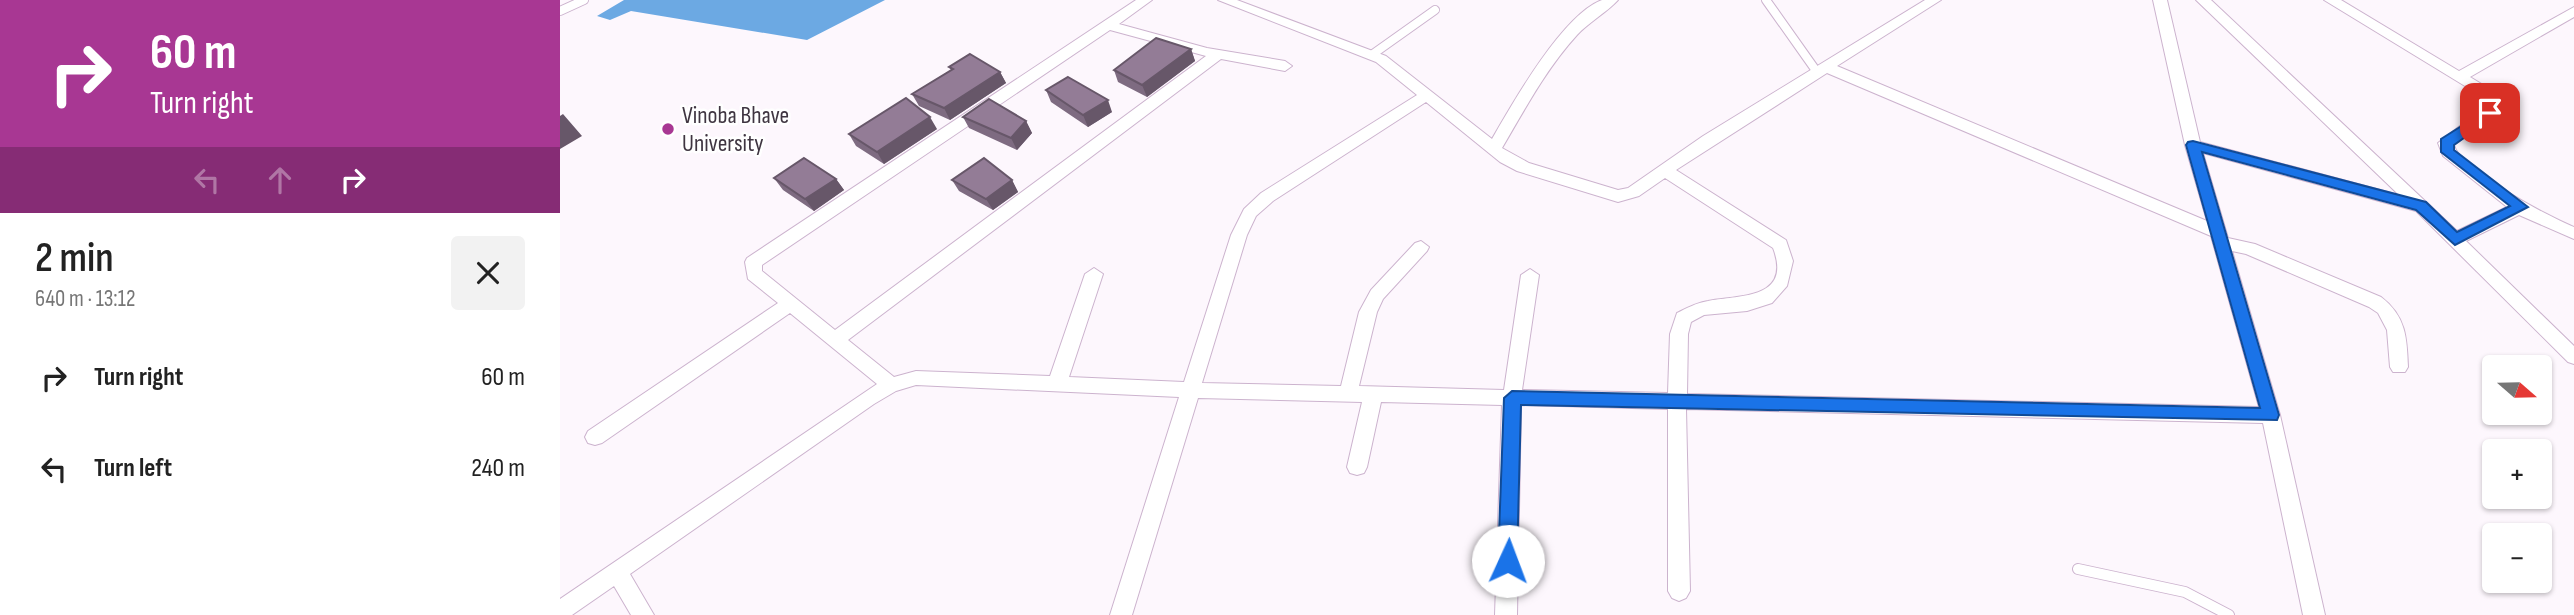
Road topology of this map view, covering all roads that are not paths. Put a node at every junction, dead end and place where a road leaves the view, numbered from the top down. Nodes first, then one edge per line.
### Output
1 (584, 0) edge
2 (1145, 0) edge
3 (1225, 0) edge
4 (1611, 0) edge
5 (1766, 0) edge
6 (1934, 0) edge
7 (2160, 0) edge
8 (2203, 0) edge
9 (2331, 0) edge
10 (1436, 10) dead end
11 (560, 11) edge
12 (2574, 11) edge
13 (1107, 25) junction
14 (1218, 54) junction
15 (1373, 54) junction
16 (1285, 66) dead end
17 (1822, 69) junction
18 (2459, 77) junction
19 (1427, 95) junction
20 (2193, 145) junction
21 (1494, 149) junction
22 (1664, 170) junction
23 (2421, 206) junction
24 (2521, 207) junction
25 (2574, 233) edge
26 (2220, 238) junction
27 (2455, 239) junction
28 (1421, 247) dead end
29 (1094, 274) dead end
30 (1530, 275) dead end
31 (790, 304) junction
32 (835, 340) junction
33 (2574, 357) edge
34 (2399, 367) dead end
35 (1057, 384) junction
36 (891, 385) junction
37 (1193, 390) junction
38 (1348, 394) junction
39 (1373, 394) junction
40 (1512, 398) junction
41 (1677, 401) junction
42 (2271, 415) junction
43 (595, 437) dead end
44 (1357, 467) dead end
45 (2078, 569) dead end
46 (617, 572) junction
47 (1679, 591) dead end
48 (560, 611) edge
49 (2315, 614) edge
50 (643, 615) edge
51 (1121, 615) edge
52 (1506, 615) edge
53 (2229, 615) edge

1 - 11 lane
2 - 13 street
3 - 15 street
4 - 21 street
5 - 17 lane
6 - 17 street
7 - 20 street
8 - 23 street
9 - 18 street
10 - 15 lane
12 - 18 street
13 - 14 street
13 - 31 street
14 - 16 street
14 - 32 street
15 - 19 street
17 - 22 street
17 - 26 street
18 - 24 street
19 - 21 street
19 - 37 street
20 - 23 street
20 - 26 street
21 - 22 street
22 - 41 street
23 - 27 street
24 - 25 street
24 - 27 street
26 - 34 street
26 - 42 street
27 - 33 street
28 - 38 street
29 - 35 street
30 - 40 street
31 - 32 street
31 - 43 street
32 - 36 street
35 - 36 street
35 - 37 street
36 - 46 street
37 - 38 street
37 - 51 street
38 - 39 street
39 - 40 street
39 - 44 street
40 - 41 street
40 - 52 street
41 - 42 street
41 - 47 street
42 - 49 street
45 - 53 lane
46 - 48 street
46 - 50 street

